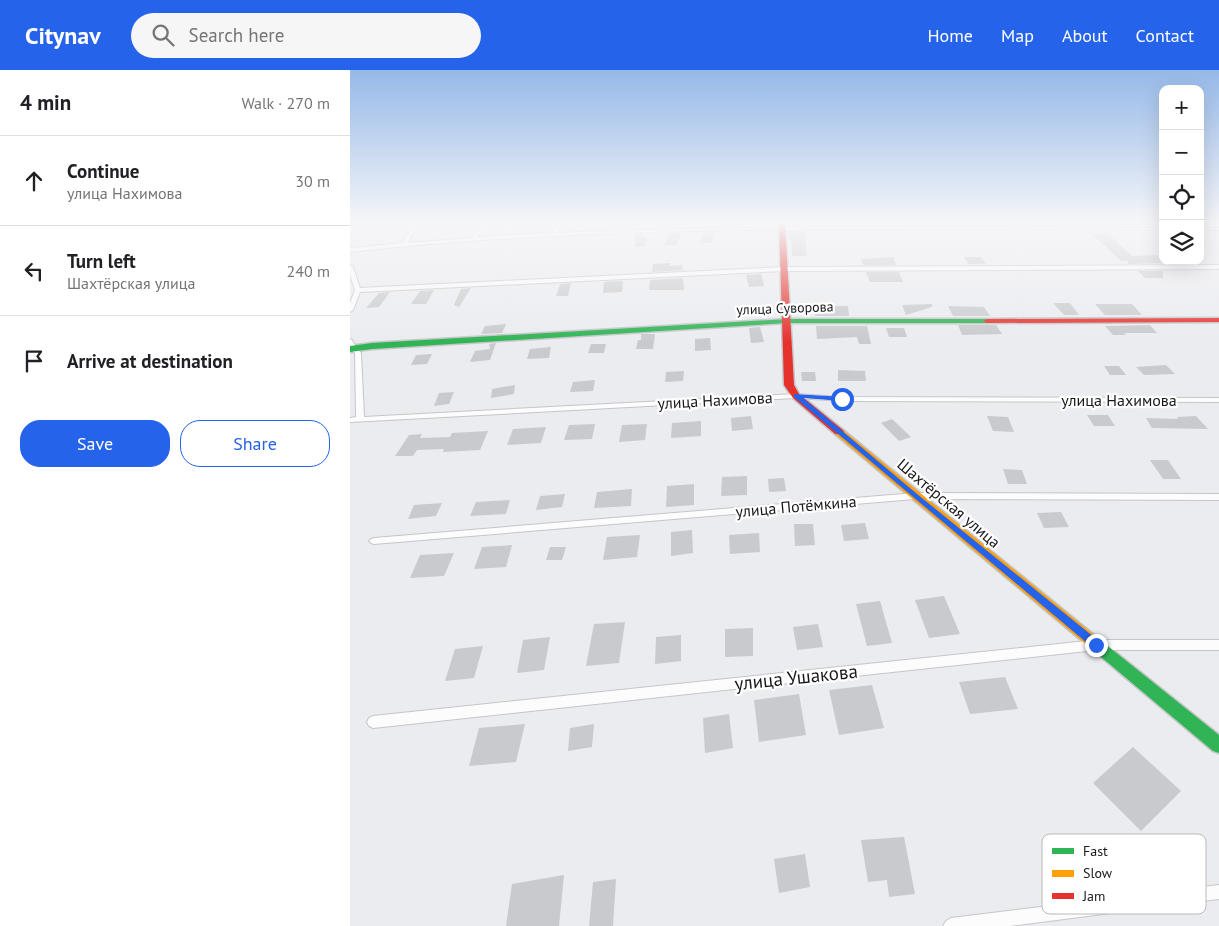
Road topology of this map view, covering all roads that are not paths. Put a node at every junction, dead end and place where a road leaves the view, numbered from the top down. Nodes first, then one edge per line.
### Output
1 (784, 262) edge
2 (350, 267) edge
3 (1219, 267) edge
4 (784, 269) junction
5 (358, 290) junction
6 (350, 310) edge
7 (1219, 320) edge
8 (787, 321) junction
9 (351, 346) edge
10 (796, 396) junction
11 (1219, 400) edge
12 (360, 419) junction
13 (350, 420) edge
14 (915, 496) junction
15 (1219, 497) edge
16 (374, 541) dead end
17 (1096, 645) junction
18 (1219, 645) edge
19 (373, 722) dead end
20 (1219, 745) edge
21 (1219, 892) edge
22 (1206, 894) edge
23 (1046, 914) edge
24 (951, 926) edge

1 - 4 street
2 - 5 street
3 - 4 street
4 - 5 street
4 - 8 street
5 - 6 street
7 - 8 street, улица Суворова
8 - 9 street, улица Суворова
8 - 10 street
9 - 12 street
10 - 11 street, улица Нахимова
10 - 12 street, улица Нахимова
10 - 14 street, Шахтёрская улица
12 - 13 street
14 - 15 street, улица Потёмкина
14 - 16 street, улица Потёмкина
14 - 17 street, Шахтёрская улица
17 - 18 street, улица Ушакова
17 - 19 street, улица Ушакова
17 - 20 street, Шахтёрская улица
21 - 22 street
23 - 24 street

